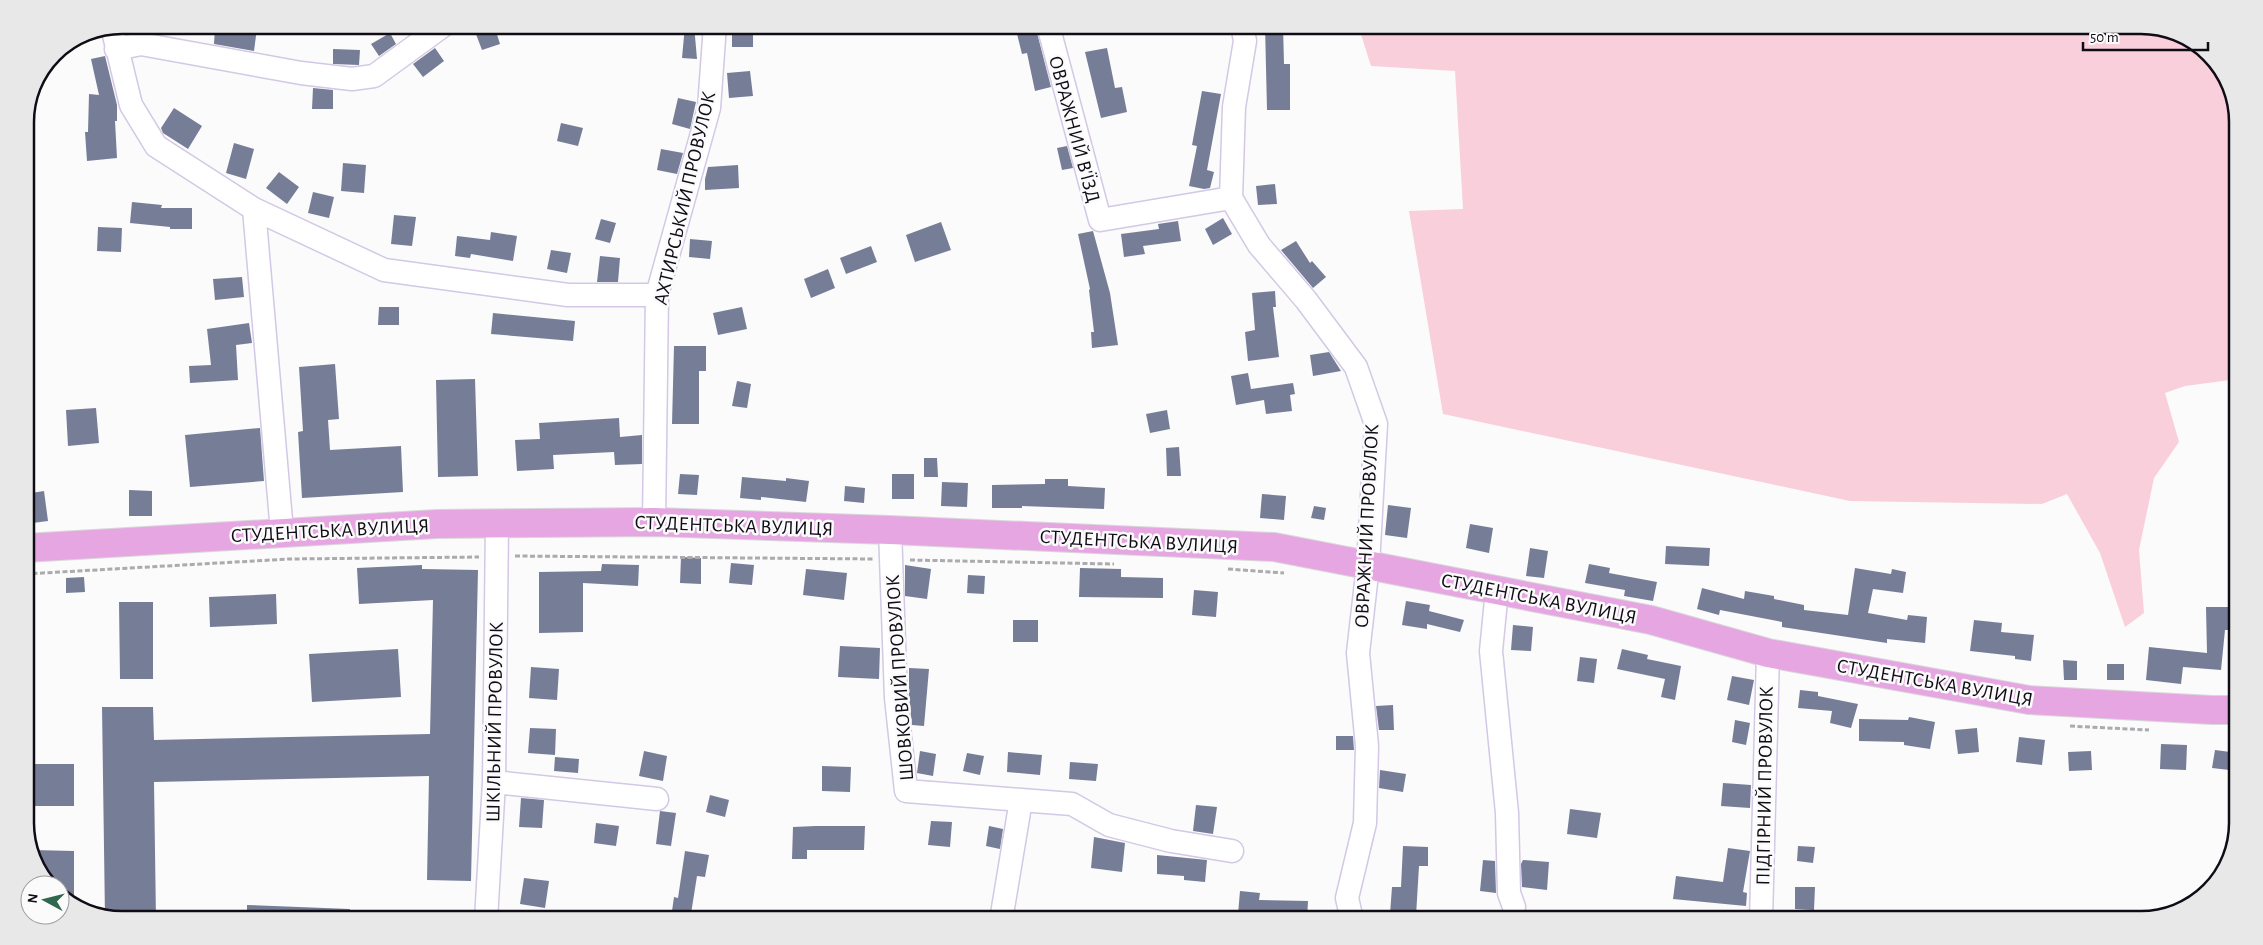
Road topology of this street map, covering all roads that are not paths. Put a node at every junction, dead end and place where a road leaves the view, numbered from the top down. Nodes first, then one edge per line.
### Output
1 (113, 34) edge
2 (432, 34) edge
3 (714, 34) edge
4 (1050, 34) edge
5 (1244, 34) edge
6 (116, 49) junction
7 (1231, 198) junction
8 (254, 210) junction
9 (657, 295) junction
10 (654, 522) junction
11 (497, 524) junction
12 (890, 530) junction
13 (282, 532) junction
14 (34, 547) edge
15 (1368, 565) junction
16 (1497, 590) junction
17 (1768, 652) junction
18 (2229, 710) edge
19 (494, 782) junction
20 (657, 799) dead end
21 (1021, 800) junction
22 (1232, 851) dead end
23 (1514, 907) dead end
24 (487, 911) edge
25 (1003, 911) edge
26 (1350, 911) edge
27 (1761, 911) edge

1 - 6 street
2 - 6 street
3 - 9 street, АХТИРСЬКИЙ ПРОВУЛОК
4 - 7 street, ОВРАЖНИЙ В'ЇЗД
5 - 7 street
6 - 8 street
7 - 15 street, ОВРАЖНИЙ ПРОВУЛОК
8 - 9 street
8 - 13 street
9 - 10 street, АХТИРСЬКИЙ ПРОВУЛОК
10 - 11 main road, СТУДЕНТСЬКА ВУЛИЦЯ
10 - 12 main road, СТУДЕНТСЬКА ВУЛИЦЯ
11 - 13 main road, СТУДЕНТСЬКА ВУЛИЦЯ
11 - 19 street, ШКІЛЬНИЙ ПРОВУЛОК
12 - 15 main road, СТУДЕНТСЬКА ВУЛИЦЯ
12 - 21 street, ШОВКОВИЙ ПРОВУЛОК
13 - 14 main road, СТУДЕНТСЬКА ВУЛИЦЯ
15 - 16 main road, СТУДЕНТСЬКА ВУЛИЦЯ
15 - 26 street, ОВРАЖНИЙ ПРОВУЛОК
16 - 17 main road, СТУДЕНТСЬКА ВУЛИЦЯ
16 - 23 street
17 - 18 main road, СТУДЕНТСЬКА ВУЛИЦЯ
17 - 27 street, ПІДГІРНИЙ ПРОВУЛОК
19 - 20 street
19 - 24 street, ШКІЛЬНИЙ ПРОВУЛОК
21 - 22 street, ШОВКОВИЙ ПРОВУЛОК
21 - 25 street

